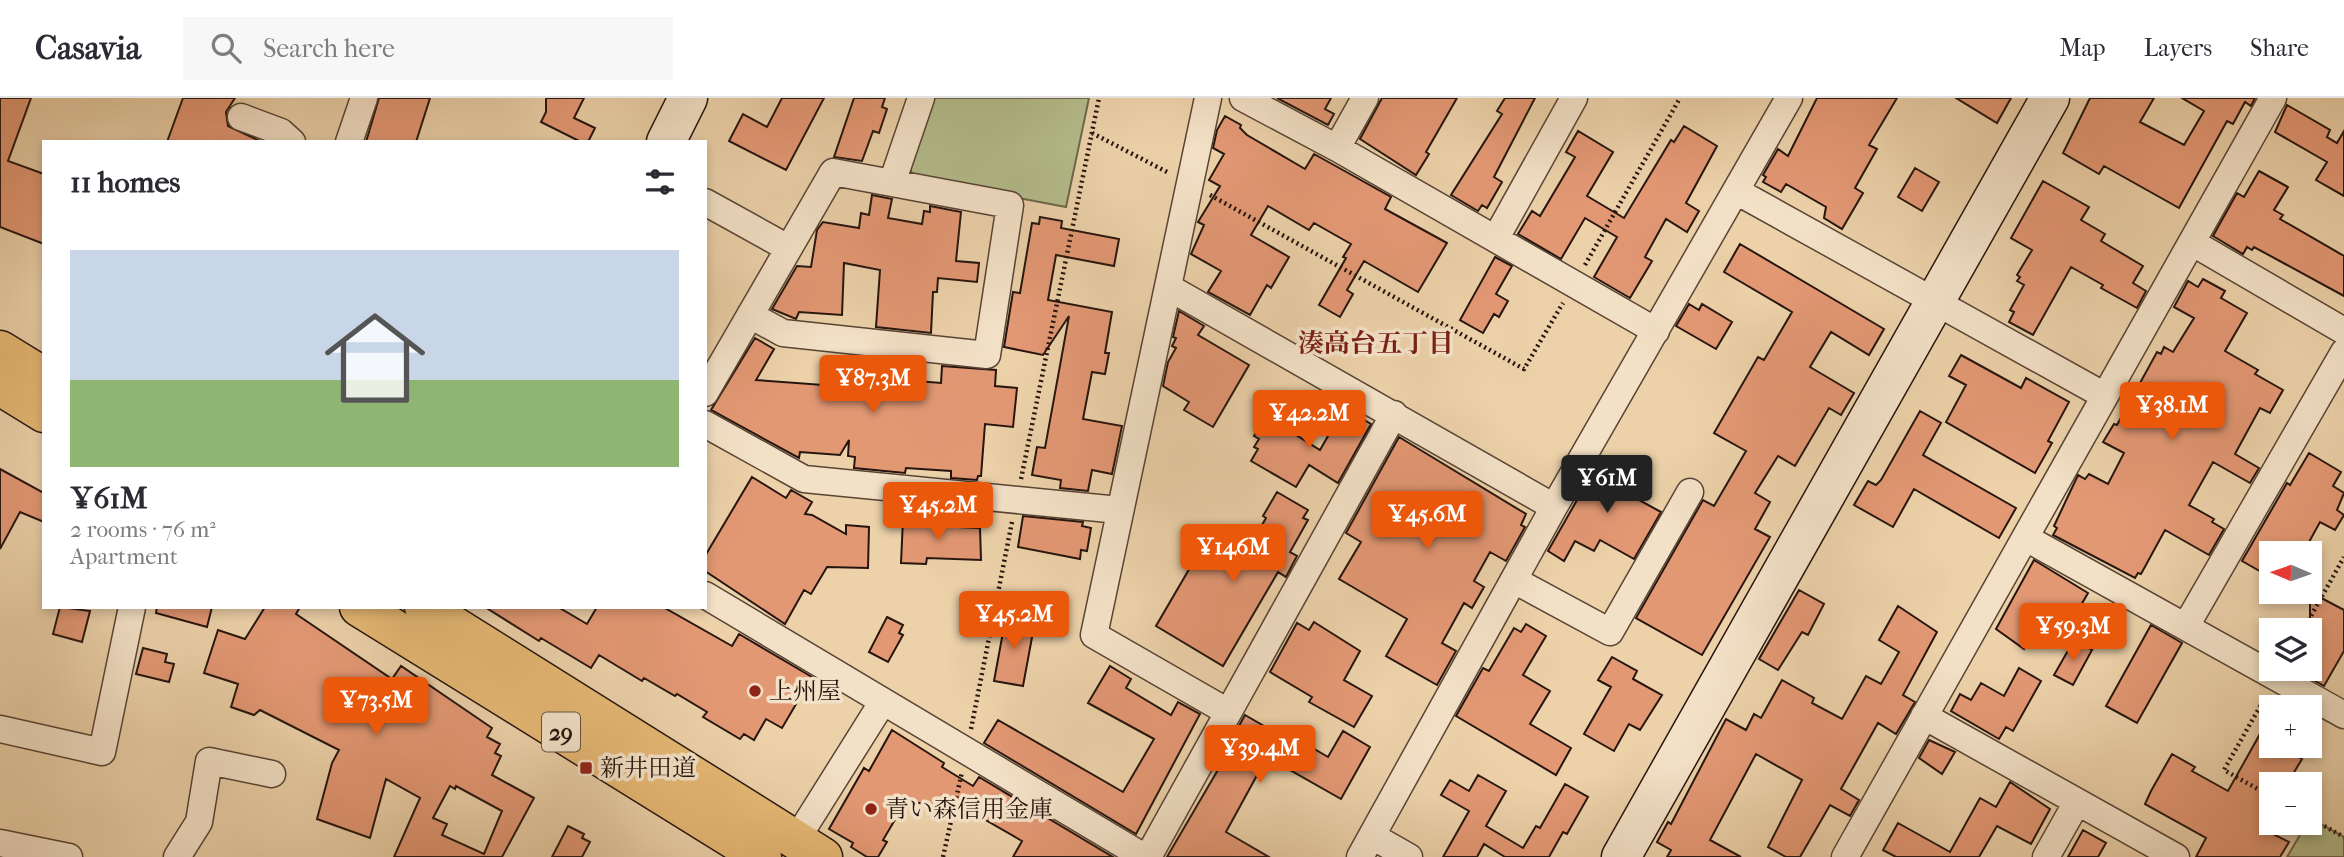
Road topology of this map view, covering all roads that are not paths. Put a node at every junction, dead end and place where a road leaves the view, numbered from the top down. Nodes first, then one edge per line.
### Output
1 (364, 98) edge
2 (688, 98) edge
3 (921, 98) edge
4 (1208, 98) edge
5 (1243, 98) edge
6 (1365, 98) edge
7 (1574, 98) edge
8 (1789, 98) edge
9 (2050, 98) edge
10 (2273, 98) edge
11 (242, 117) dead end
12 (290, 140) edge
13 (350, 140) edge
14 (667, 140) edge
15 (1337, 148) junction
16 (892, 183) junction
17 (1736, 191) junction
18 (707, 203) edge
19 (1496, 237) junction
20 (2193, 243) junction
21 (788, 248) junction
22 (1168, 287) junction
23 (1934, 302) junction
24 (750, 315) junction
25 (1656, 331) junction
26 (2344, 331) edge
27 (0, 350) edge
28 (2344, 352) edge
29 (42, 376) edge
30 (0, 386) edge
31 (707, 390) edge
32 (2105, 396) junction
33 (42, 412) edge
34 (1394, 414) junction
35 (707, 425) edge
36 (1690, 492) dead end
37 (1554, 507) junction
38 (1119, 510) junction
39 (2026, 538) junction
40 (1514, 580) junction
41 (707, 596) edge
42 (132, 609) edge
43 (367, 609) edge
44 (427, 609) edge
45 (398, 617) edge
46 (2186, 626) junction
47 (881, 703) junction
48 (1228, 712) junction
49 (2344, 715) edge
50 (1924, 716) junction
51 (0, 729) edge
52 (272, 774) dead end
53 (2077, 802) junction
54 (0, 843) edge
55 (1366, 846) edge
56 (810, 849) edge
57 (69, 857) edge
58 (177, 857) edge
59 (762, 857) edge
60 (1146, 857) edge
61 (1409, 857) edge
62 (1621, 857) edge
63 (1845, 857) edge
64 (2046, 857) edge
65 (2176, 857) edge

1 - 13 street
2 - 14 street
3 - 16 street
4 - 22 street
5 - 15 street
6 - 15 street
7 - 19 street
8 - 17 street
9 - 23 street
10 - 20 street
11 - 12 street
15 - 19 street
16 - 21 street
16 - 24 street
17 - 23 street
17 - 25 street
18 - 21 street
19 - 25 street
20 - 26 street
20 - 32 street
21 - 24 street
22 - 34 street
22 - 38 street
23 - 32 street
23 - 62 street
24 - 31 street
25 - 37 street
27 - 29 main road
28 - 46 street
30 - 33 main road
32 - 39 street
34 - 37 street
34 - 48 street
35 - 38 street
36 - 40 street
37 - 40 street
38 - 48 street
39 - 46 street
39 - 50 street
40 - 55 street
41 - 47 street
42 - 51 street
43 - 45 main road, 29
44 - 56 main road, 29
45 - 59 main road, 29
46 - 49 street
47 - 56 street
47 - 60 street
48 - 60 street
50 - 53 street
50 - 63 street
52 - 58 street
53 - 64 street
53 - 65 street
54 - 57 street
55 - 61 street

